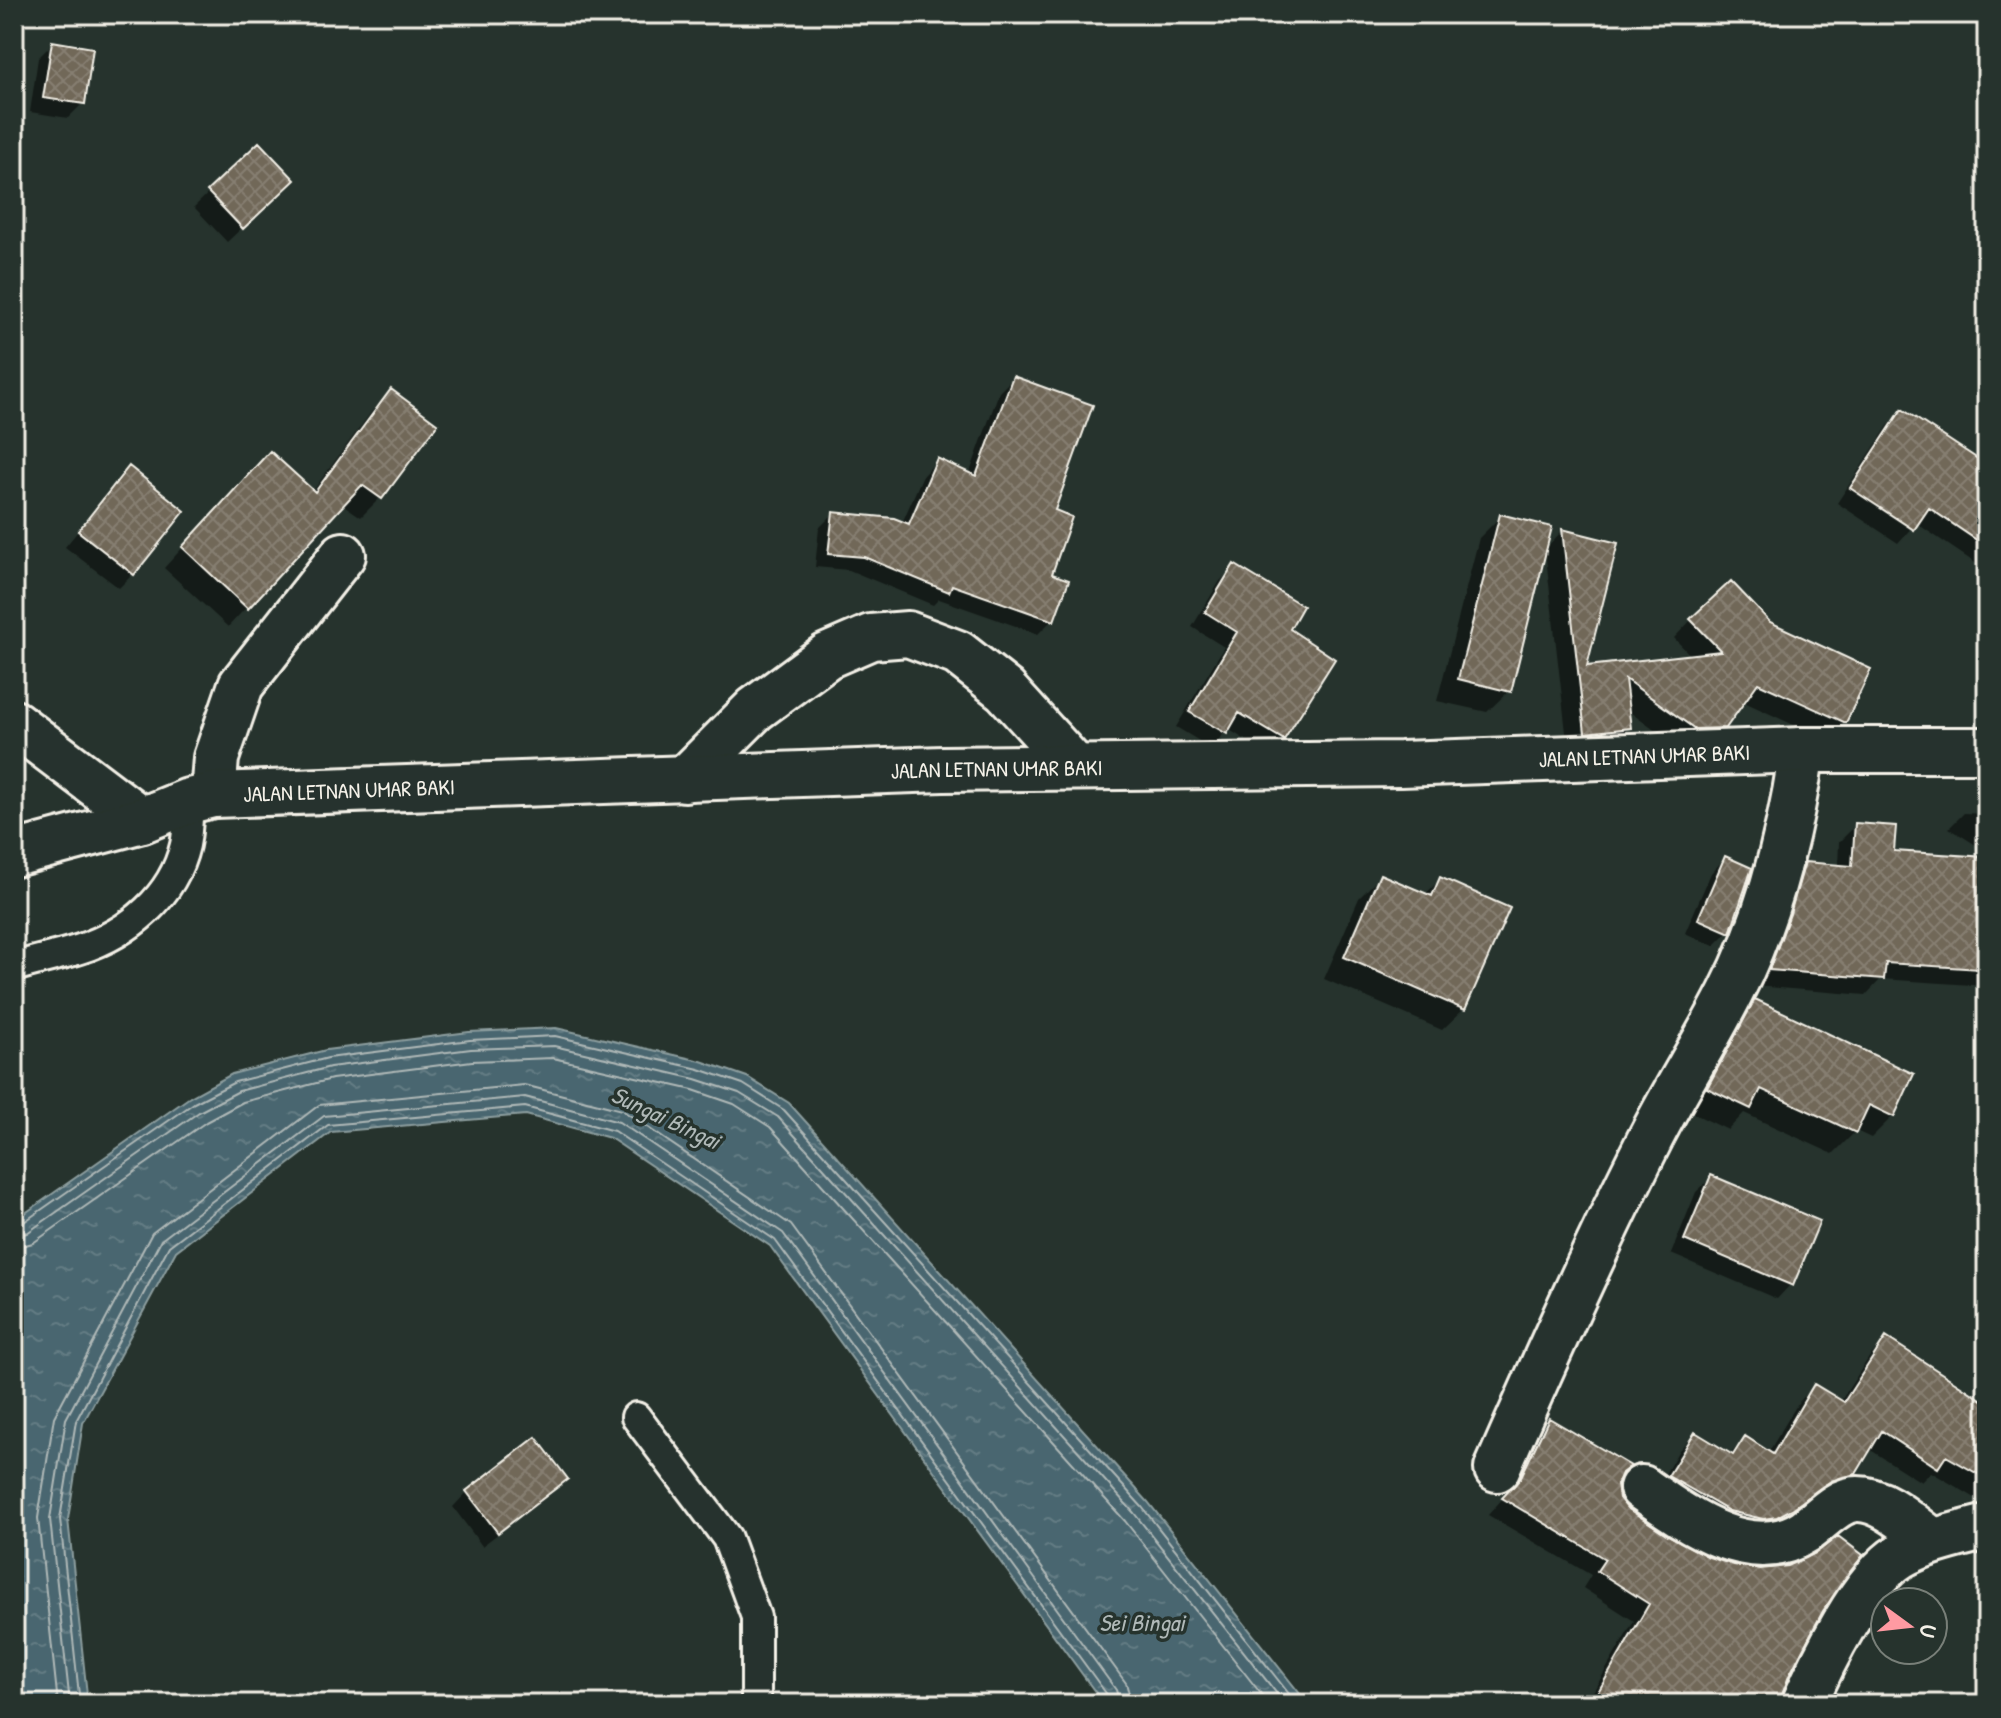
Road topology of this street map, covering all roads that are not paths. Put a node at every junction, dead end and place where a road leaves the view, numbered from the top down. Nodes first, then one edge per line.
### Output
1 (343, 555) dead end
2 (14, 723) edge
3 (1802, 750) junction
4 (1987, 750) edge
5 (1075, 767) junction
6 (685, 779) junction
7 (201, 798) junction
8 (142, 820) junction
9 (14, 854) edge
10 (14, 967) edge
11 (636, 1417) dead end
12 (1497, 1469) dead end
13 (1642, 1488) dead end
14 (1987, 1527) edge
15 (1933, 1541) junction
16 (756, 1704) edge
17 (1804, 1704) edge

1 - 7 street
2 - 8 street
3 - 4 street, JALAN LETNAN UMAR BAKI
3 - 5 street, JALAN LETNAN UMAR BAKI
3 - 12 street
5 - 6 street, JALAN LETNAN UMAR BAKI
5 - 6 street
6 - 7 street, JALAN LETNAN UMAR BAKI
7 - 8 street, JALAN LETNAN UMAR BAKI
7 - 10 lane
8 - 9 street, JALAN LETNAN UMAR BAKI
11 - 16 lane
13 - 15 street
14 - 15 street
15 - 17 street

